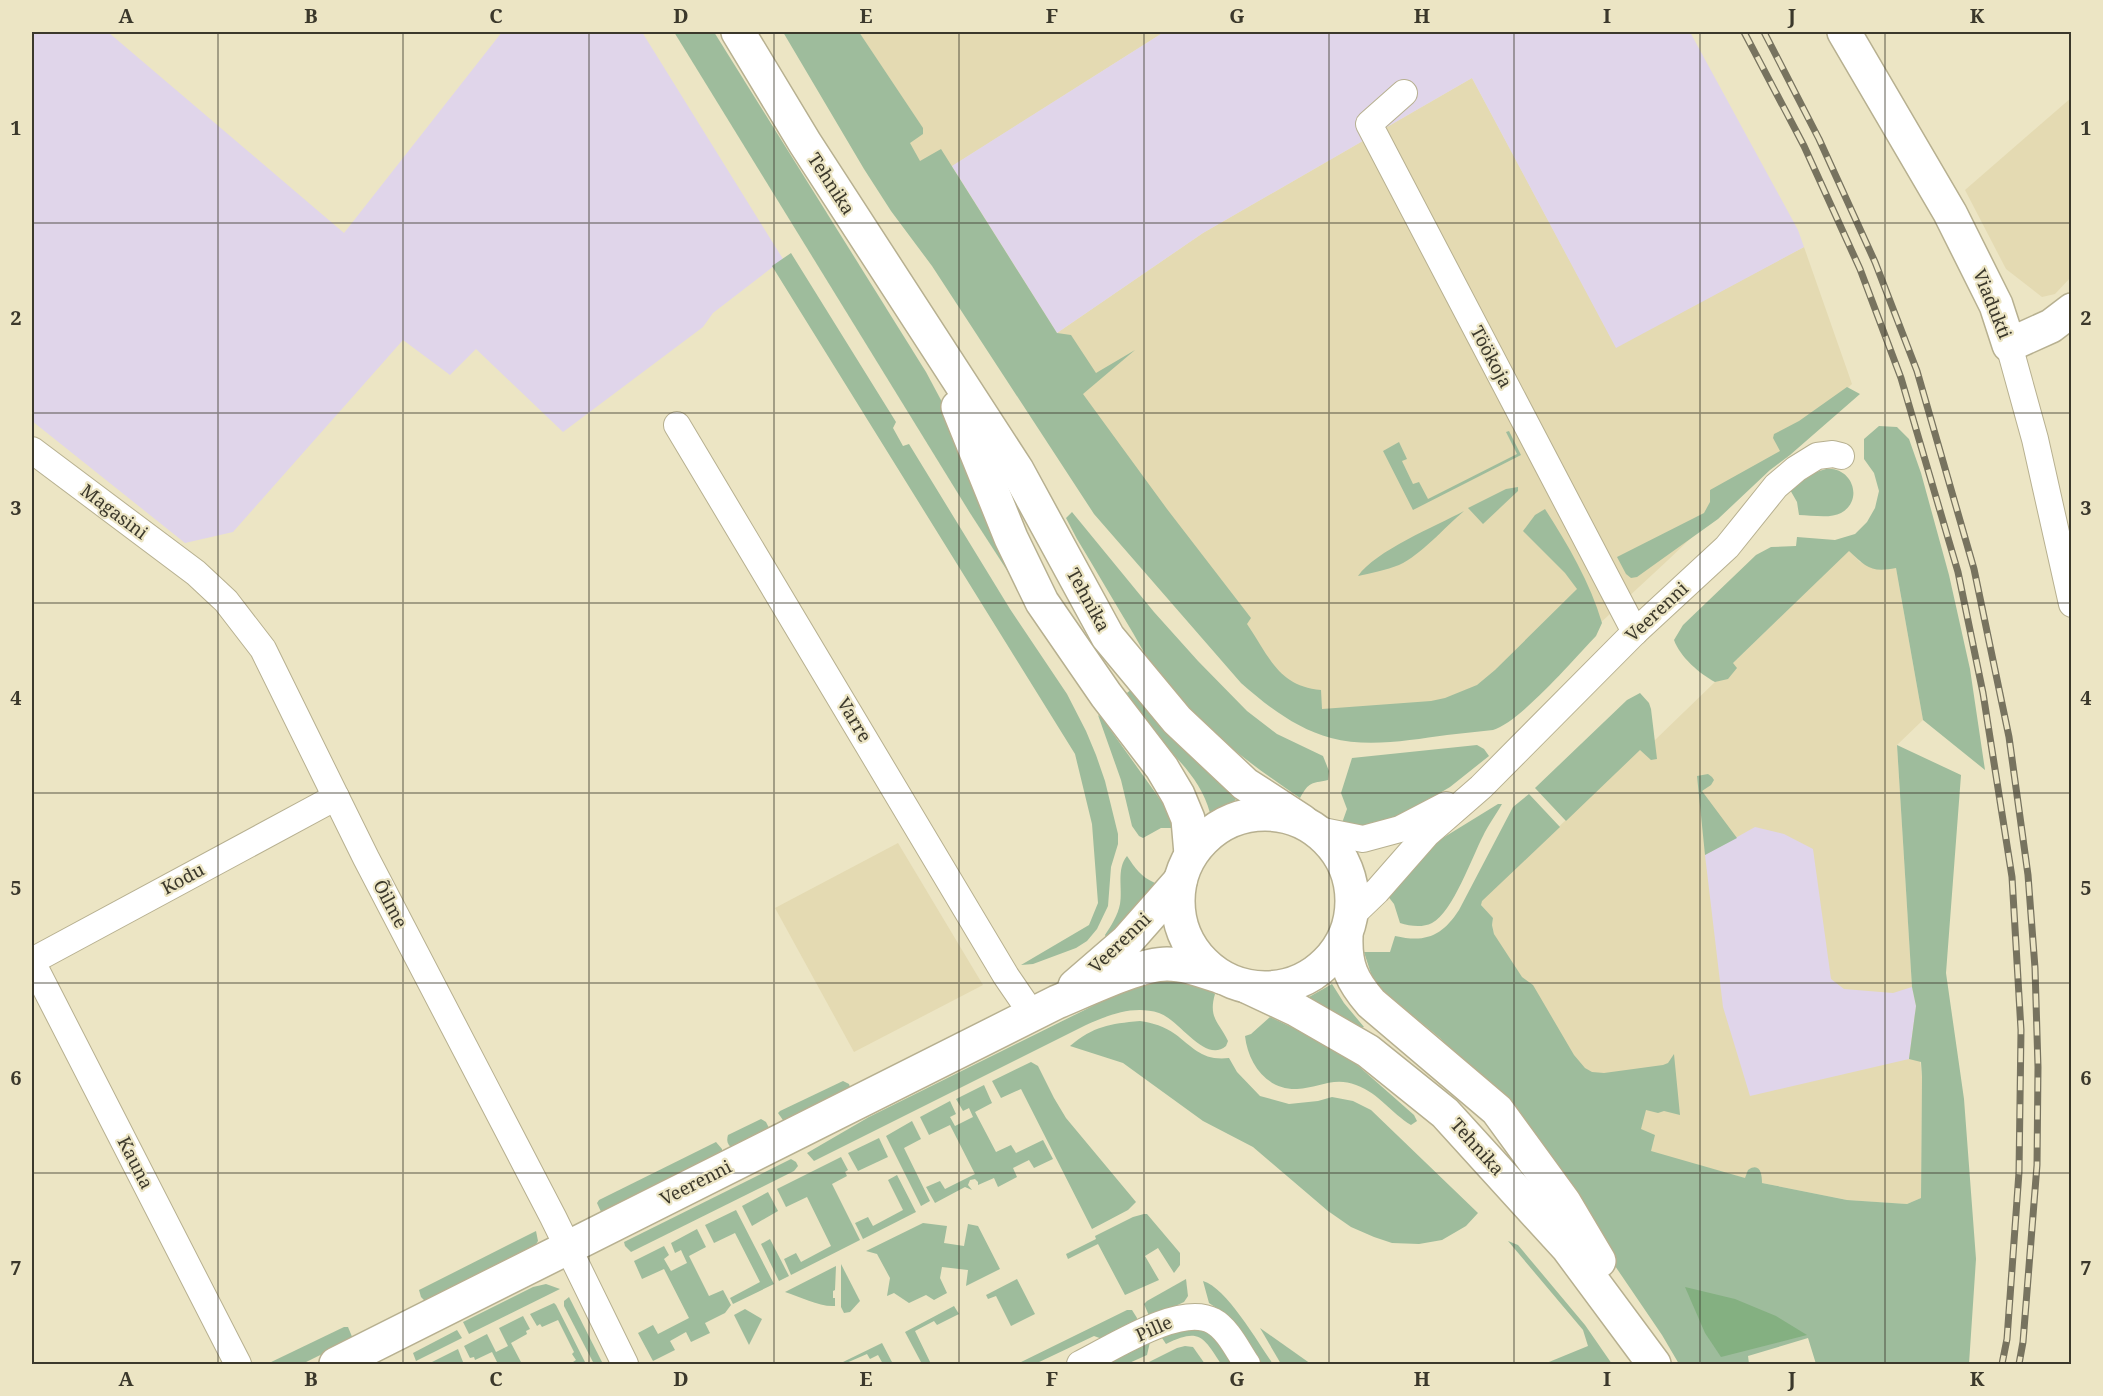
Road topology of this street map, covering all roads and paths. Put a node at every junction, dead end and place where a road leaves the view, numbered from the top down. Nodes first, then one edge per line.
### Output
1 (738, 32) edge
2 (1844, 32) edge
3 (751, 45) edge
4 (1404, 93) dead end
5 (2072, 310) edge
6 (927, 333) junction
7 (2009, 345) junction
8 (677, 425) dead end
9 (32, 450) edge
10 (1841, 456) dead end
11 (196, 573) joint
12 (2072, 604) edge
13 (1635, 632) junction
14 (1481, 787) junction
15 (336, 797) junction
16 (1310, 826) junction
17 (1185, 868) junction
18 (1349, 926) junction
19 (32, 961) edge
20 (1234, 982) junction
21 (1045, 1008) junction
22 (568, 1248) junction
23 (238, 1365) edge
24 (336, 1365) edge
25 (625, 1365) edge
26 (1080, 1365) edge
27 (1247, 1365) edge
28 (1654, 1365) edge
29 (1660, 1365) edge

1 - 3 main road, Tehnika
2 - 7 main road, Viadukti
3 - 6 main road, Tehnika
4 - 13 street, Töökoja
5 - 7 main road
6 - 16 main road, Tehnika
6 - 17 main road, Tehnika
7 - 12 street, Viadukti
8 - 21 street, Varre
9 - 11 street, Magasini
10 - 13 street, Veerenni
11 - 15 street, Õilme
13 - 14 street, Veerenni
14 - 16 street, Veerenni
14 - 18 street, Veerenni
15 - 19 street, Kodu
15 - 22 street, Õilme
16 - 17 main road
16 - 18 main road
17 - 20 main road
17 - 21 main road, Veerenni
18 - 20 main road
18 - 29 main road, Tehnika
19 - 23 street, Kauna
20 - 21 main road, Veerenni
20 - 28 main road, Tehnika
21 - 22 main road, Veerenni
22 - 24 main road, Veerenni
22 - 25 street, Õilme
26 - 27 street, Pille

